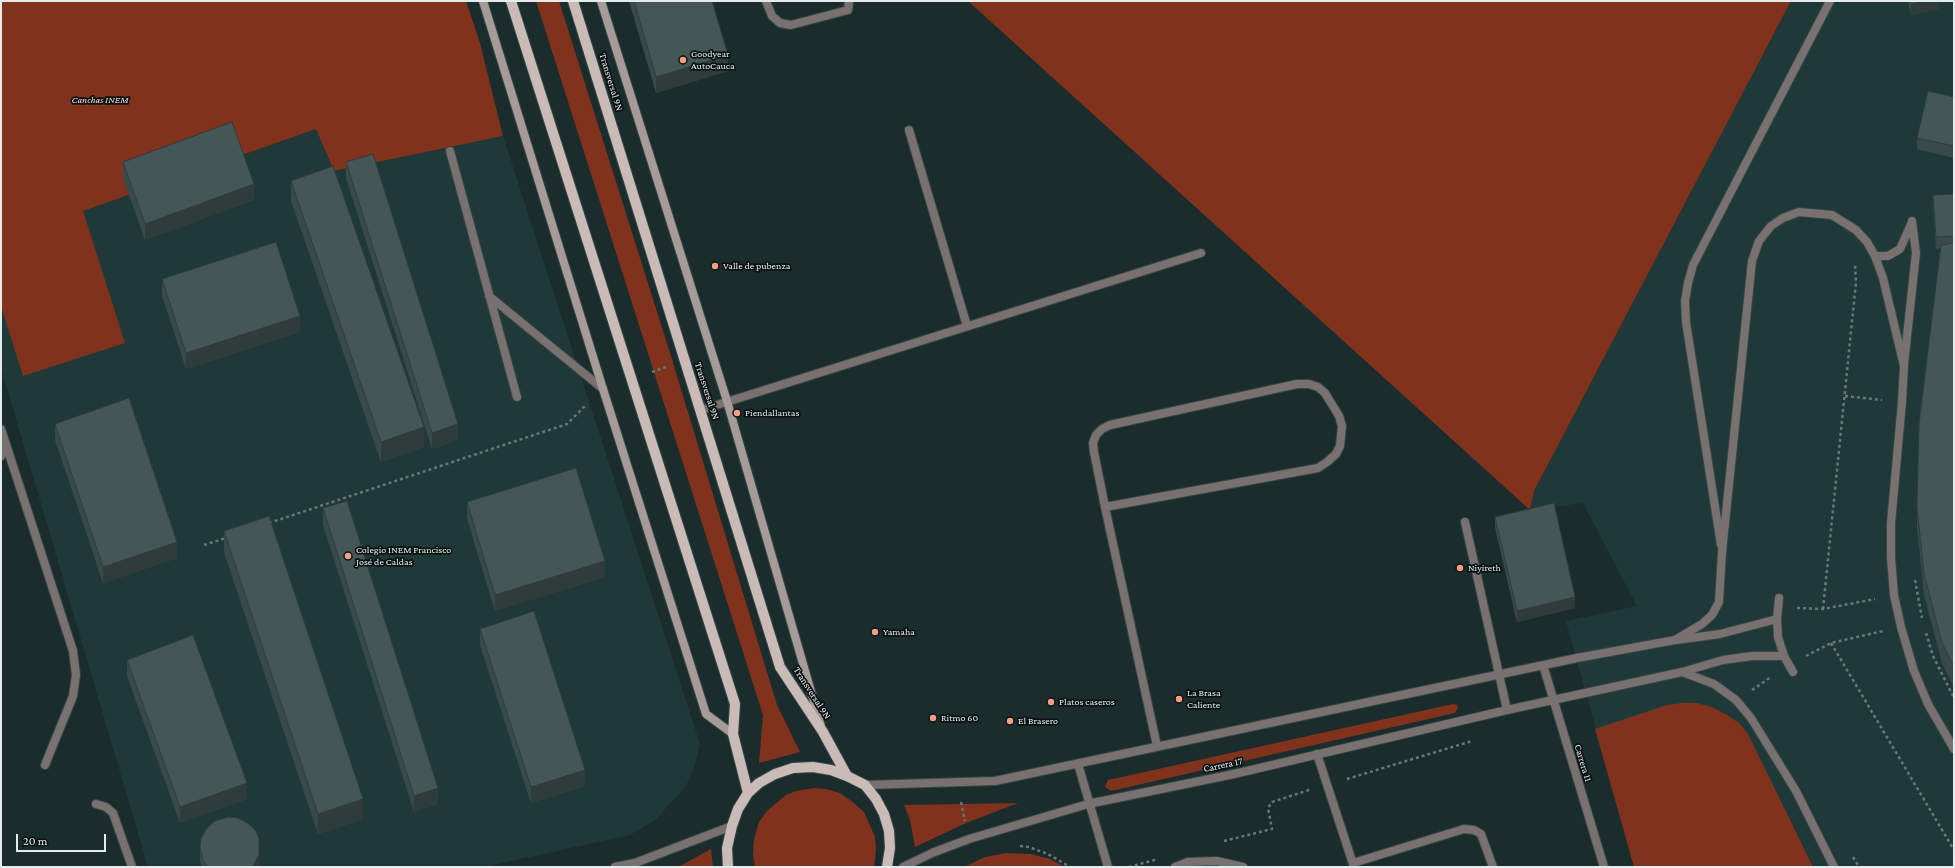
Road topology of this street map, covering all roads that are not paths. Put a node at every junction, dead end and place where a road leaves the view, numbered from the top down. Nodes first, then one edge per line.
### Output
1 (483, 1) edge
2 (511, 1) edge
3 (573, 1) edge
4 (601, 1) edge
5 (766, 1) edge
6 (850, 1) edge
7 (1830, 1) edge
8 (910, 130) dead end
9 (450, 151) dead end
10 (1201, 253) dead end
11 (1875, 256) junction
12 (488, 296) junction
13 (967, 326) junction
14 (1904, 366) junction
15 (603, 389) junction
16 (517, 397) dead end
17 (727, 401) junction
18 (701, 410) junction
19 (1, 429) edge
20 (6, 445) junction
21 (1, 456) edge
22 (1105, 507) junction
23 (1465, 522) dead end
24 (1722, 552) junction
25 (1779, 598) dead end
26 (1777, 619) junction
27 (1675, 640) junction
28 (1784, 656) junction
29 (1543, 665) junction
30 (1682, 672) junction
31 (1793, 672) dead end
32 (1499, 674) junction
33 (1554, 700) junction
34 (1507, 710) junction
35 (823, 732) junction
36 (732, 734) junction
37 (1157, 746) junction
38 (1954, 749) edge
39 (1317, 754) junction
40 (1078, 764) junction
41 (45, 765) dead end
42 (847, 776) junction
43 (865, 785) junction
44 (748, 793) junction
45 (96, 804) dead end
46 (1088, 804) junction
47 (732, 826) junction
48 (1354, 865) edge
49 (132, 867) edge
50 (615, 867) edge
51 (728, 867) edge
52 (887, 867) edge
53 (903, 867) edge
54 (1108, 867) edge
55 (1175, 867) edge
56 (1243, 867) edge
57 (1493, 867) edge
58 (1604, 867) edge
59 (1834, 867) edge

1 - 15 main road
2 - 36 main road
3 - 18 main road, Transversal 9N
4 - 17 main road
5 - 6 street
7 - 24 street
8 - 13 street
9 - 12 street
10 - 13 street
11 - 14 street
11 - 14 street
11 - 24 street
12 - 15 street
12 - 16 street
13 - 17 street
14 - 38 street
15 - 36 main road
17 - 18 street
17 - 35 main road
18 - 35 main road, Transversal 9N
19 - 20 street
20 - 21 street
20 - 41 street
22 - 22 street
22 - 37 street
23 - 32 street
24 - 27 street
25 - 26 street
26 - 27 street
26 - 28 street
27 - 29 street
28 - 30 street, Carrera 17
28 - 31 street
29 - 32 street
29 - 33 street, Carrera 11
30 - 33 street, Carrera 17
30 - 59 street
32 - 34 street
32 - 37 street
33 - 34 street, Carrera 17
33 - 58 street, Carrera 11
34 - 39 street, Carrera 17
35 - 42 main road, Transversal 9N
36 - 44 main road
37 - 40 street
39 - 46 street, Carrera 17
39 - 48 street
40 - 43 street
40 - 46 street
42 - 43 main road
42 - 44 main road
43 - 52 main road
44 - 47 main road
45 - 49 street
46 - 53 street, Carrera 17
46 - 54 street
47 - 50 street
47 - 51 main road
48 - 57 street
55 - 56 street

